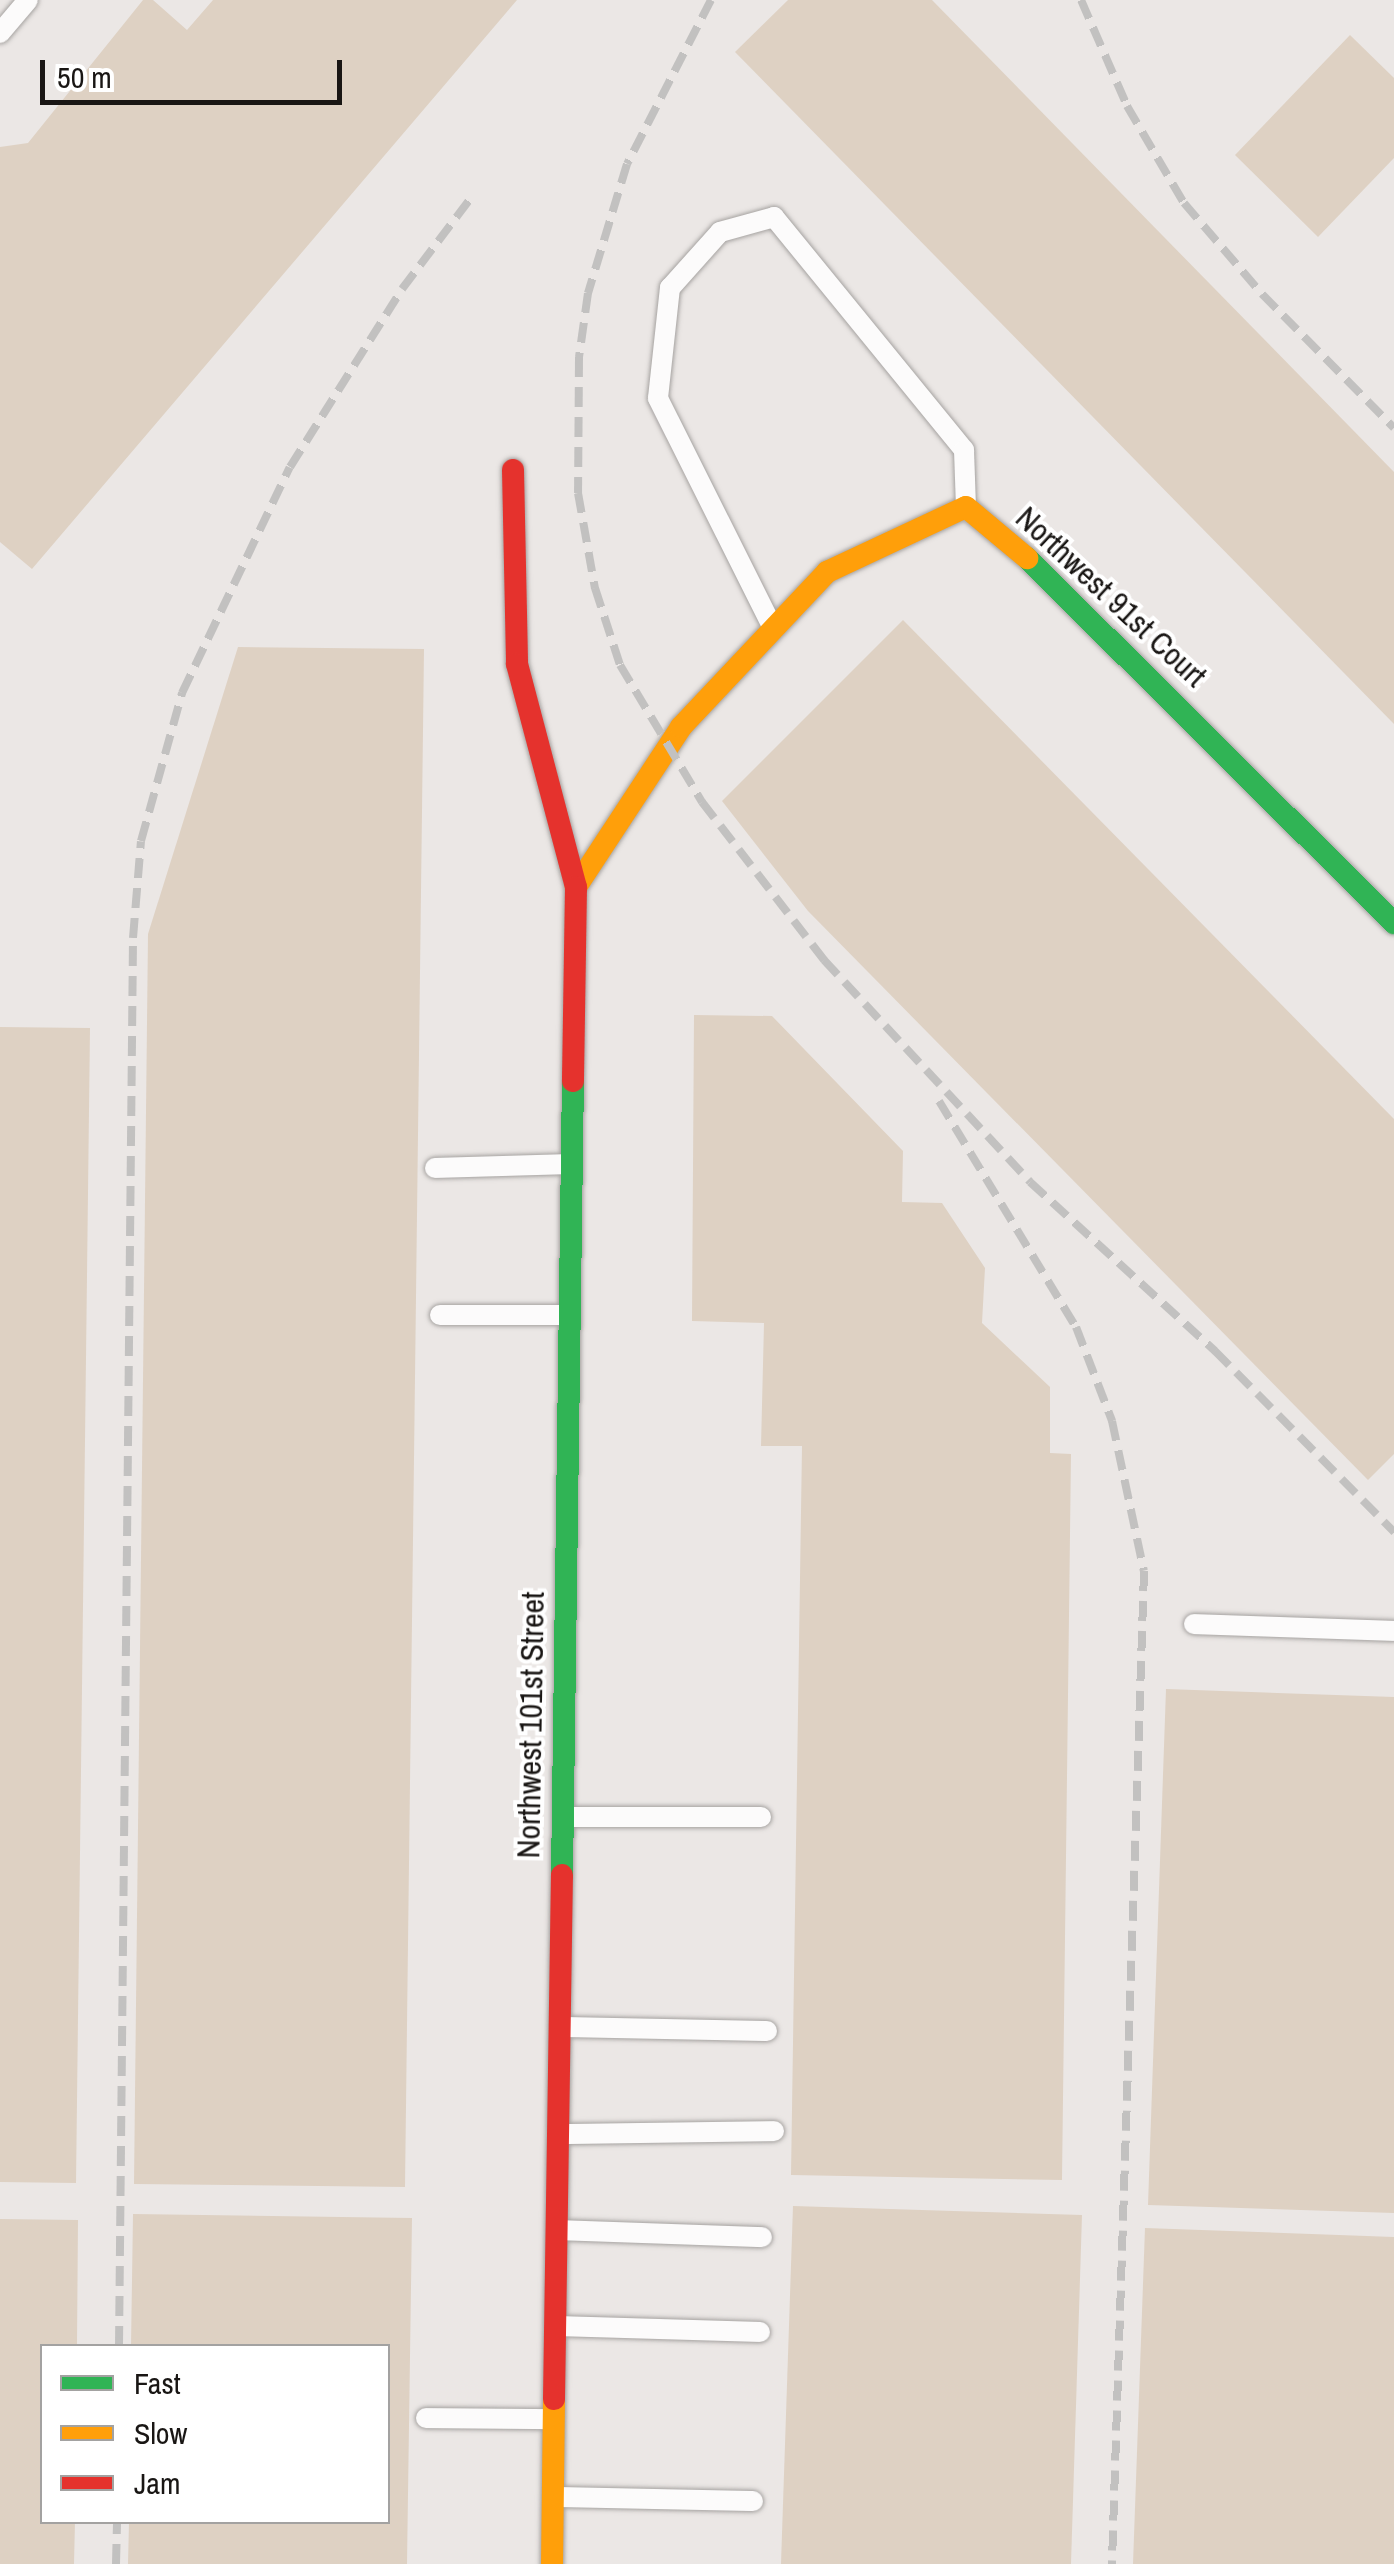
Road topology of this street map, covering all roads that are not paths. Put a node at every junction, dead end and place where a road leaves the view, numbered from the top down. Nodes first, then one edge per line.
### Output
1 (28, 0) edge
2 (0, 33) edge
3 (513, 470) dead end
4 (966, 507) junction
5 (774, 629) junction
6 (576, 887) junction
7 (1394, 923) edge
8 (572, 1164) junction
9 (435, 1168) dead end
10 (440, 1315) dead end
11 (570, 1316) junction
12 (1194, 1624) dead end
13 (1394, 1631) edge
14 (563, 1817) junction
15 (761, 1817) dead end
16 (560, 2028) junction
17 (766, 2031) dead end
18 (774, 2132) dead end
19 (558, 2134) junction
20 (557, 2230) junction
21 (762, 2237) dead end
22 (556, 2326) junction
23 (760, 2332) dead end
24 (426, 2418) dead end
25 (554, 2419) junction
26 (554, 2497) junction
27 (753, 2501) dead end
28 (552, 2564) edge

1 - 2 lane
3 - 6 street
4 - 5 street, Northwest 91st Court
4 - 5 lane
4 - 7 street, Northwest 91st Court
5 - 6 street, Northwest 91st Court
6 - 8 street, Northwest 101st Street
8 - 9 lane
8 - 11 street, Northwest 101st Street
10 - 11 lane
11 - 14 street, Northwest 101st Street
12 - 13 lane
14 - 15 lane
14 - 16 street, Northwest 101st Street
16 - 17 lane
16 - 19 street, Northwest 101st Street
18 - 19 lane
19 - 20 street, Northwest 101st Street
20 - 21 lane
20 - 22 street, Northwest 101st Street
22 - 23 lane
22 - 25 street, Northwest 101st Street
24 - 25 lane
25 - 26 street, Northwest 101st Street
26 - 27 lane
26 - 28 street, Northwest 101st Street

